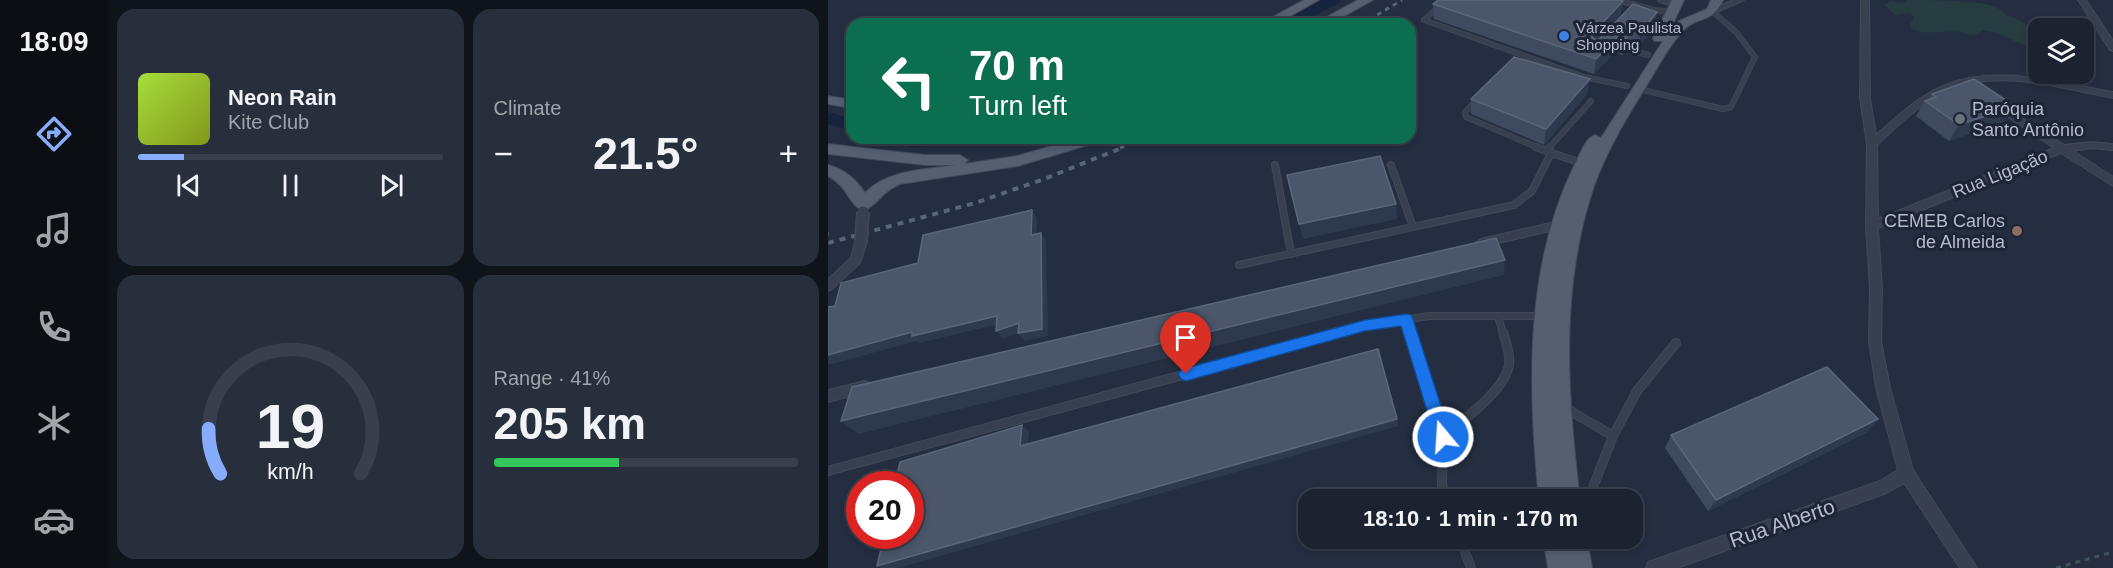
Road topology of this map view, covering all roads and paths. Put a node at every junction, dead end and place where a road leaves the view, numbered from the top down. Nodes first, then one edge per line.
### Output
1 (1313, 0) edge
2 (1367, 0) edge
3 (1447, 0) edge
4 (1617, 0) edge
5 (1740, 0) edge
6 (1865, 0) edge
7 (2082, 0) edge
8 (1635, 5) junction
9 (1673, 5) edge
10 (1710, 9) edge
11 (1654, 10) junction
12 (1628, 13) edge
13 (1278, 18) edge
14 (1332, 18) edge
15 (1645, 18) edge
16 (1612, 45) edge
17 (2113, 48) edge
18 (1648, 55) junction
19 (1963, 82) junction
20 (1633, 87) junction
21 (2113, 95) edge
22 (1479, 98) edge
23 (828, 100) edge
24 (1591, 101) dead end
25 (846, 103) edge
26 (1055, 144) edge
27 (1076, 144) edge
28 (1872, 144) junction
29 (2113, 147) edge
30 (828, 149) edge
31 (2061, 149) junction
32 (1549, 152) junction
33 (1582, 163) junction
34 (1275, 165) dead end
35 (1391, 165) dead end
36 (828, 170) edge
37 (2113, 182) edge
38 (864, 208) junction
39 (1872, 226) junction
40 (1413, 227) junction
41 (1567, 227) junction
42 (828, 232) edge
43 (828, 244) edge
44 (1466, 246) edge
45 (1291, 254) junction
46 (1239, 265) dead end
47 (828, 286) edge
48 (1498, 316) junction
49 (1545, 316) junction
50 (1406, 319) junction
51 (1568, 332) dead end
52 (1676, 343) dead end
53 (1558, 376) junction
54 (874, 385) edge
55 (828, 396) edge
56 (1558, 402) junction
57 (1613, 436) junction
58 (1443, 437) junction
59 (828, 471) edge
60 (1906, 472) junction
61 (1443, 489) edge
62 (1549, 489) edge
63 (1568, 489) edge
64 (1592, 489) edge
65 (1464, 549) edge
66 (1557, 549) edge
67 (1577, 549) edge
68 (2113, 552) edge
69 (1471, 568) edge
70 (1560, 568) edge
71 (1580, 568) edge
72 (1654, 568) edge
73 (1969, 568) edge
74 (2056, 568) edge

1 - 13 main road
2 - 14 main road
3 - 20 lane
4 - 8 lane
5 - 10 street
6 - 28 street
7 - 17 street
8 - 11 lane
8 - 12 lane
9 - 10 main road
9 - 11 lane
9 - 18 main road
10 - 20 main road
10 - 20 lane
11 - 15 lane
16 - 18 lane
18 - 20 main road
19 - 21 street
19 - 28 street
19 - 31 street
20 - 33 main road
20 - 41 main road
22 - 32 lane
23 - 25 main road
24 - 32 lane
26 - 30 main road
27 - 38 main road
28 - 39 street
29 - 31 street, Rua Ligação
31 - 37 street
31 - 39 street, Rua Ligação
32 - 33 lane
32 - 40 lane
33 - 41 main road
34 - 45 lane
35 - 40 lane
36 - 38 main road
38 - 47 street, bridge
39 - 60 street
40 - 45 lane
41 - 44 street
41 - 49 main road
41 - 53 main road
42 - 43 path, bridge
45 - 46 lane
48 - 49 lane
48 - 50 lane
48 - 58 lane
49 - 62 main road
50 - 58 lane
50 - 59 lane
51 - 53 lane
52 - 57 lane
53 - 56 main road
54 - 55 street
56 - 57 lane
56 - 63 main road
57 - 64 lane
58 - 61 lane
60 - 72 street, Rua Alberto
60 - 73 street
65 - 69 lane
66 - 70 main road
67 - 71 main road
68 - 74 path

